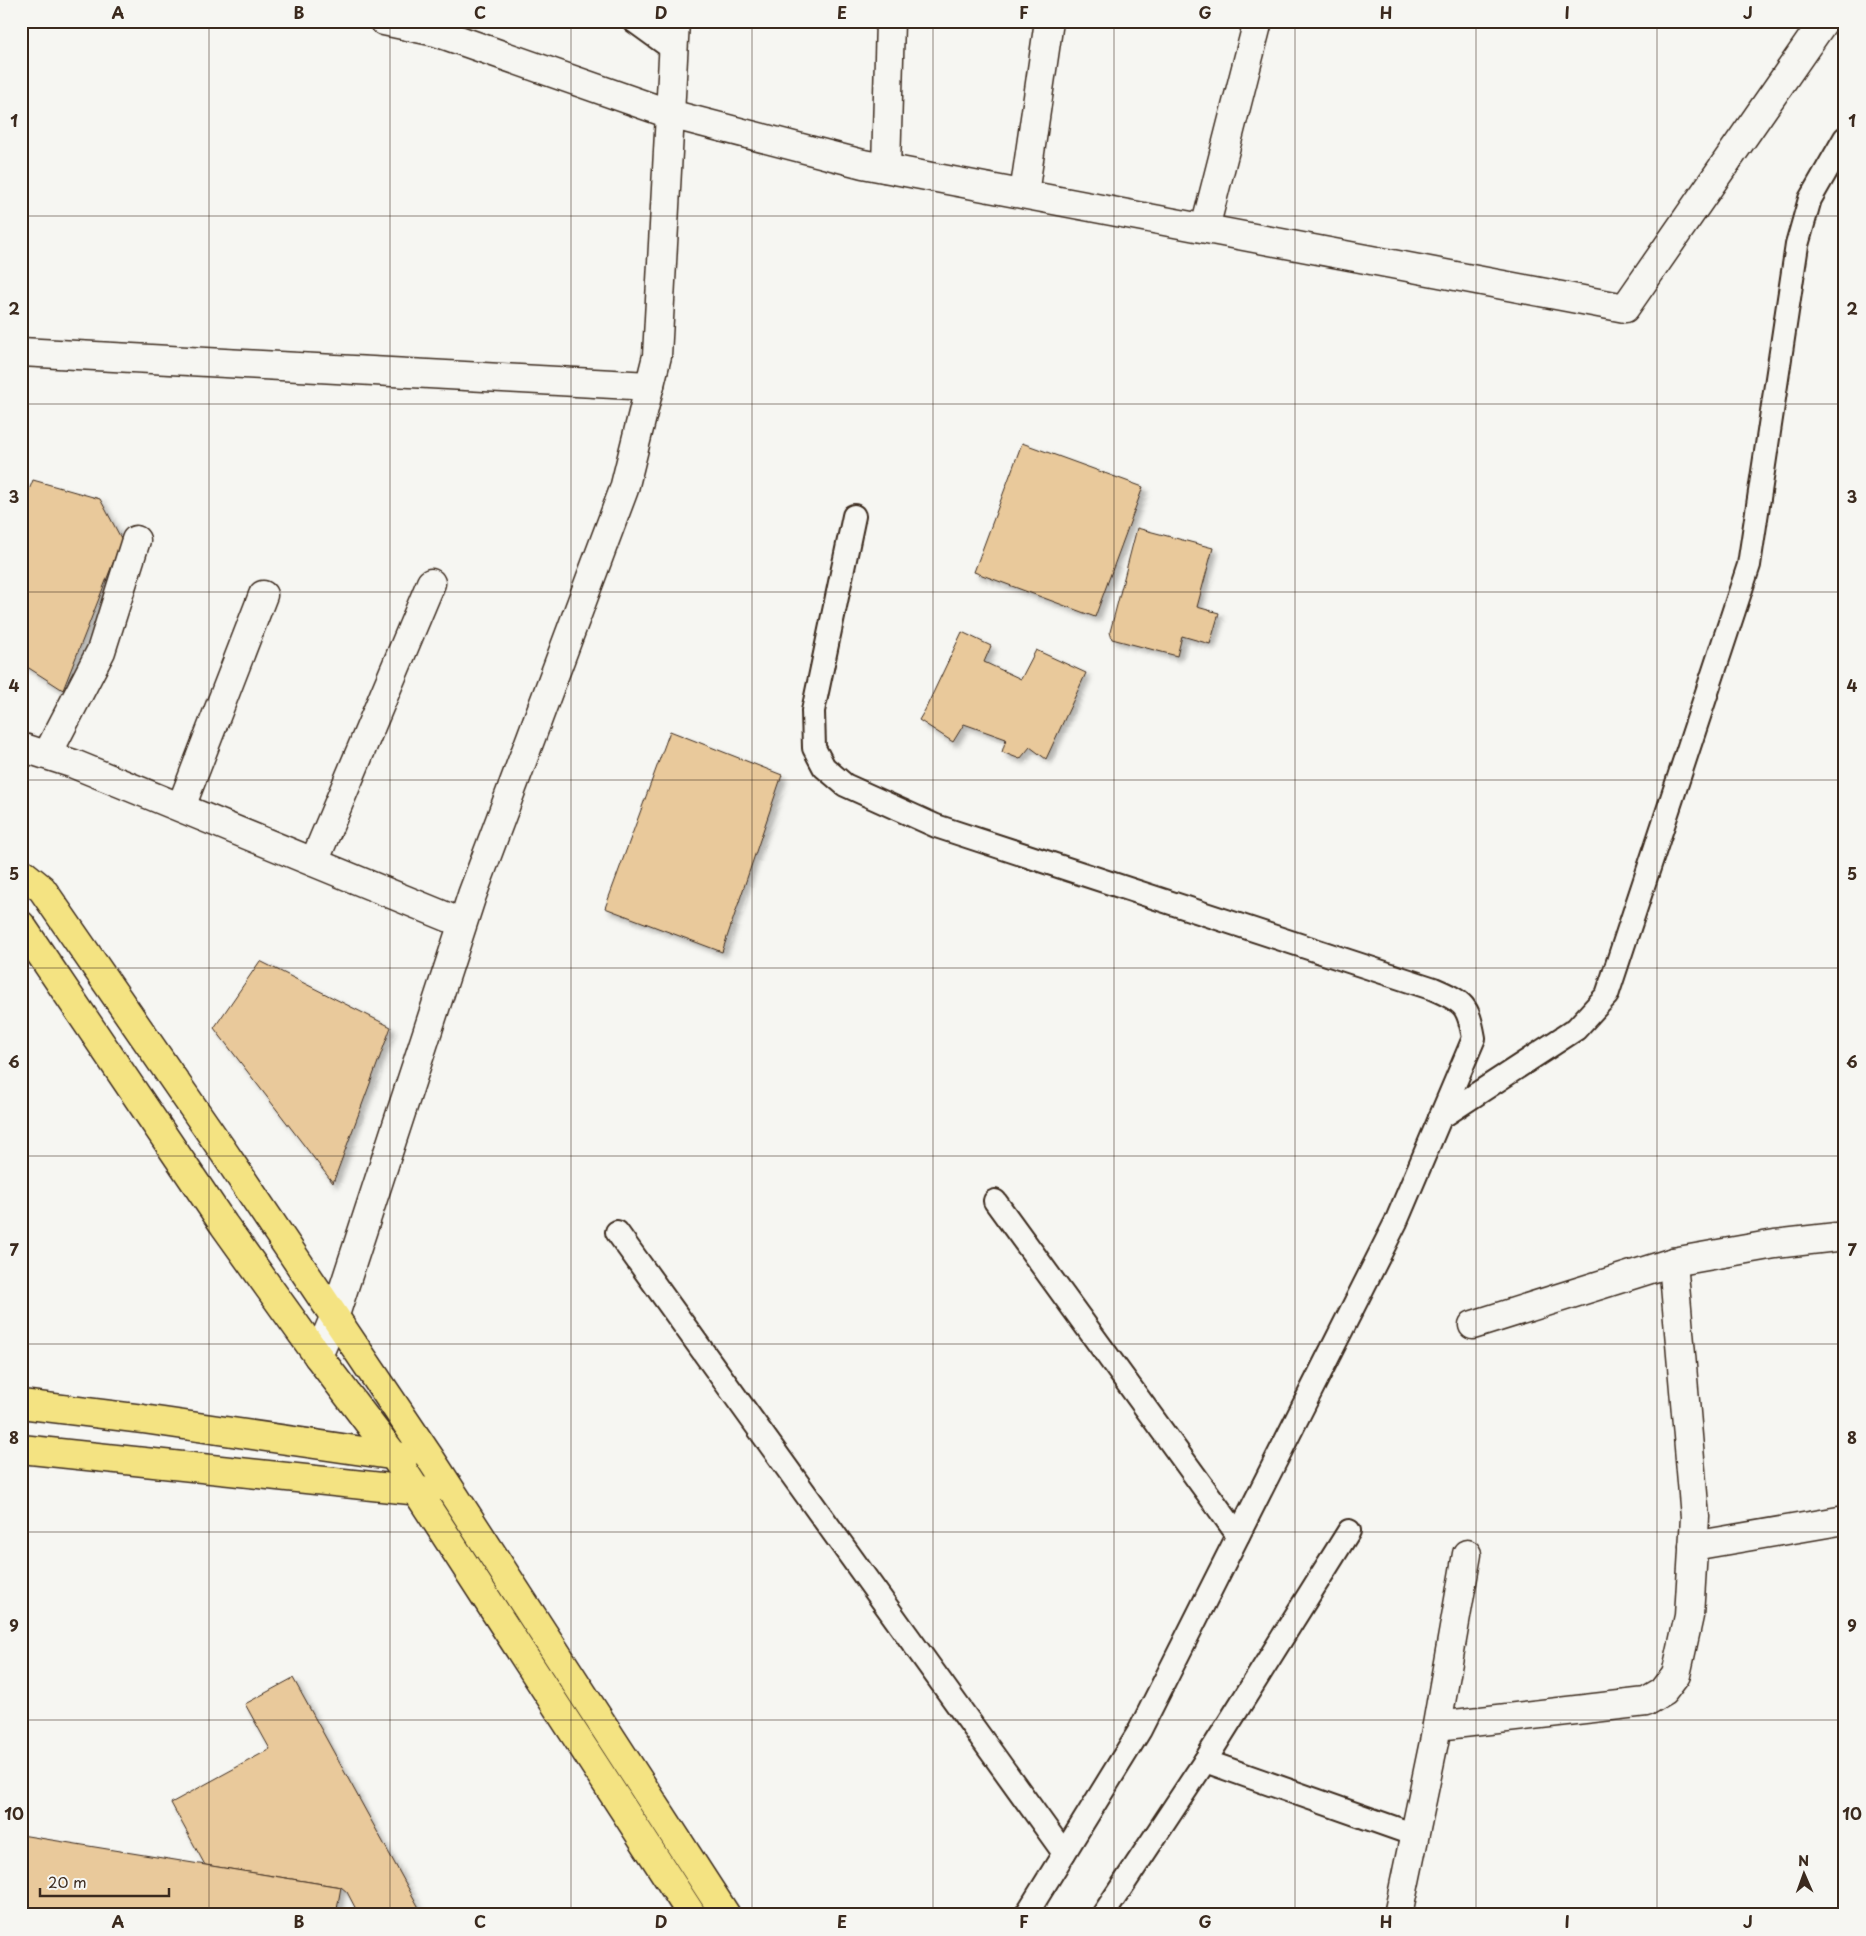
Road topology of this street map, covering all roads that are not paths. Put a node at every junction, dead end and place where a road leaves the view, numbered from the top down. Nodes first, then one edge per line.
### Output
1 (384, 21) edge
2 (634, 21) edge
3 (675, 21) edge
4 (890, 21) edge
5 (1049, 21) edge
6 (1258, 21) edge
7 (1824, 21) edge
8 (674, 50) junction
9 (670, 114) junction
10 (1845, 138) edge
11 (886, 168) junction
12 (1024, 194) junction
13 (1205, 228) junction
14 (21, 352) edge
15 (650, 386) junction
16 (854, 516) dead end
17 (136, 540) dead end
18 (432, 583) dead end
19 (263, 595) dead end
20 (21, 747) edge
21 (47, 755) junction
22 (180, 807) junction
23 (314, 862) junction
24 (21, 872) edge
25 (462, 922) junction
26 (21, 925) edge
27 (1440, 1118) junction
28 (995, 1202) dead end
29 (617, 1232) dead end
30 (1845, 1236) edge
31 (1673, 1262) junction
32 (334, 1318) junction
33 (1473, 1325) dead end
34 (318, 1356) junction
35 (21, 1404) edge
36 (21, 1449) edge
37 (394, 1456) junction
38 (430, 1458) junction
39 (418, 1492) junction
40 (451, 1492) junction
41 (1845, 1520) edge
42 (1350, 1531) dead end
43 (1238, 1535) junction
44 (1693, 1546) junction
45 (1467, 1554) dead end
46 (1437, 1726) junction
47 (1205, 1762) junction
48 (1415, 1835) junction
49 (1064, 1853) junction
50 (692, 1915) edge
51 (726, 1915) edge
52 (1026, 1915) edge
53 (1102, 1915) edge
54 (1398, 1915) edge

1 - 9 street
2 - 8 lane
3 - 8 street
4 - 11 street
5 - 12 street
6 - 13 street
7 - 13 street
8 - 9 street
9 - 11 street
9 - 15 street
10 - 27 lane
11 - 12 street
12 - 13 street
14 - 15 street
15 - 25 street
16 - 27 lane
17 - 21 street
18 - 23 street
19 - 22 street
20 - 21 street
21 - 22 street
22 - 23 street
23 - 25 street
24 - 32 main road
25 - 32 street
26 - 34 main road
27 - 43 lane
28 - 43 lane
29 - 49 lane
30 - 31 street
31 - 33 street
31 - 44 street
32 - 34 street
32 - 38 main road
34 - 37 main road
35 - 37 main road
36 - 39 main road
37 - 38 main road
37 - 39 main road
38 - 40 main road
39 - 40 main road
39 - 50 main road
40 - 51 main road
41 - 44 street
42 - 47 lane
43 - 49 lane
44 - 46 street
45 - 46 street
46 - 48 street
47 - 48 lane
47 - 53 lane
48 - 54 street
49 - 52 lane

